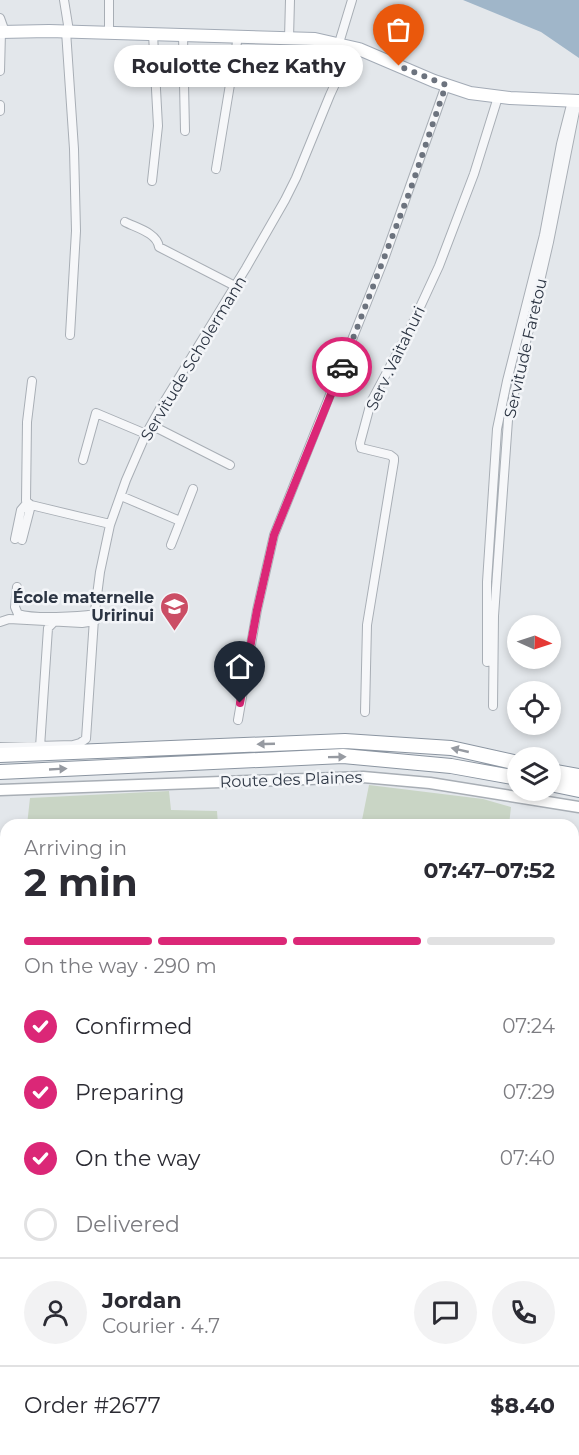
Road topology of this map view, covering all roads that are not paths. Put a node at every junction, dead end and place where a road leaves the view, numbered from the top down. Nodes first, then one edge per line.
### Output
1 (62, 0) edge
2 (109, 0) edge
3 (290, 0) edge
4 (352, 0) edge
5 (0, 18) edge
6 (66, 31) junction
7 (2, 32) edge
8 (109, 32) junction
9 (153, 34) junction
10 (183, 34) junction
11 (238, 36) junction
12 (289, 38) junction
13 (339, 44) junction
14 (352, 47) junction
15 (0, 71) edge
16 (446, 85) junction
17 (498, 97) junction
18 (576, 101) edge
19 (0, 105) edge
20 (0, 111) edge
21 (185, 131) dead end
22 (216, 169) dead end
23 (152, 181) dead end
24 (126, 222) dead end
25 (235, 286) junction
26 (70, 335) dead end
27 (32, 381) dead end
28 (151, 424) junction
29 (146, 435) junction
30 (83, 460) dead end
31 (230, 465) dead end
32 (193, 489) dead end
33 (121, 496) junction
34 (29, 504) junction
35 (180, 521) junction
36 (110, 524) junction
37 (18, 539) dead end
38 (171, 545) dead end
39 (17, 587) dead end
40 (95, 618) junction
41 (0, 622) edge
42 (54, 622) junction
43 (487, 662) dead end
44 (493, 706) dead end
45 (365, 712) dead end
46 (238, 720) dead end
47 (0, 747) edge
48 (40, 747) junction
49 (0, 755) edge
50 (507, 761) edge
51 (0, 772) edge
52 (561, 773) edge
53 (507, 776) edge
54 (579, 776) edge
55 (561, 786) edge
56 (579, 789) edge
57 (0, 790) edge
58 (579, 807) edge

1 - 6 street
2 - 8 street
3 - 12 street
4 - 13 street
5 - 7 street
6 - 7 main road
6 - 8 main road
6 - 26 street
7 - 15 street
8 - 9 main road
9 - 10 main road
9 - 23 street
10 - 11 main road
10 - 21 street
11 - 12 main road
11 - 22 street
12 - 13 main road
13 - 14 main road
14 - 16 main road
14 - 25 street, Servitude Scholermann
16 - 17 main road
16 - 46 street
17 - 18 main road
17 - 45 street, Serv .Vaitahuri
18 - 43 street, Servitude Faretou
18 - 44 street, Servitude Faretou
19 - 20 street
24 - 25 street
25 - 28 street, Servitude Scholermann
27 - 34 street
28 - 29 street, Servitude Scholermann
28 - 31 street
29 - 30 street
29 - 33 street, Servitude Scholermann
32 - 35 street
33 - 35 street
33 - 36 street, Servitude Scholermann
34 - 36 street
34 - 37 street
35 - 38 street
36 - 40 street, Servitude Scholermann
39 - 40 street
40 - 42 street
40 - 48 street, Servitude Scholermann
41 - 42 street
42 - 48 street
47 - 48 street
50 -> 49 highway
51 -> 53 highway, Route des Plaines
52 - 54 highway
55 - 56 highway
57 - 58 main road, Route des Plaines

